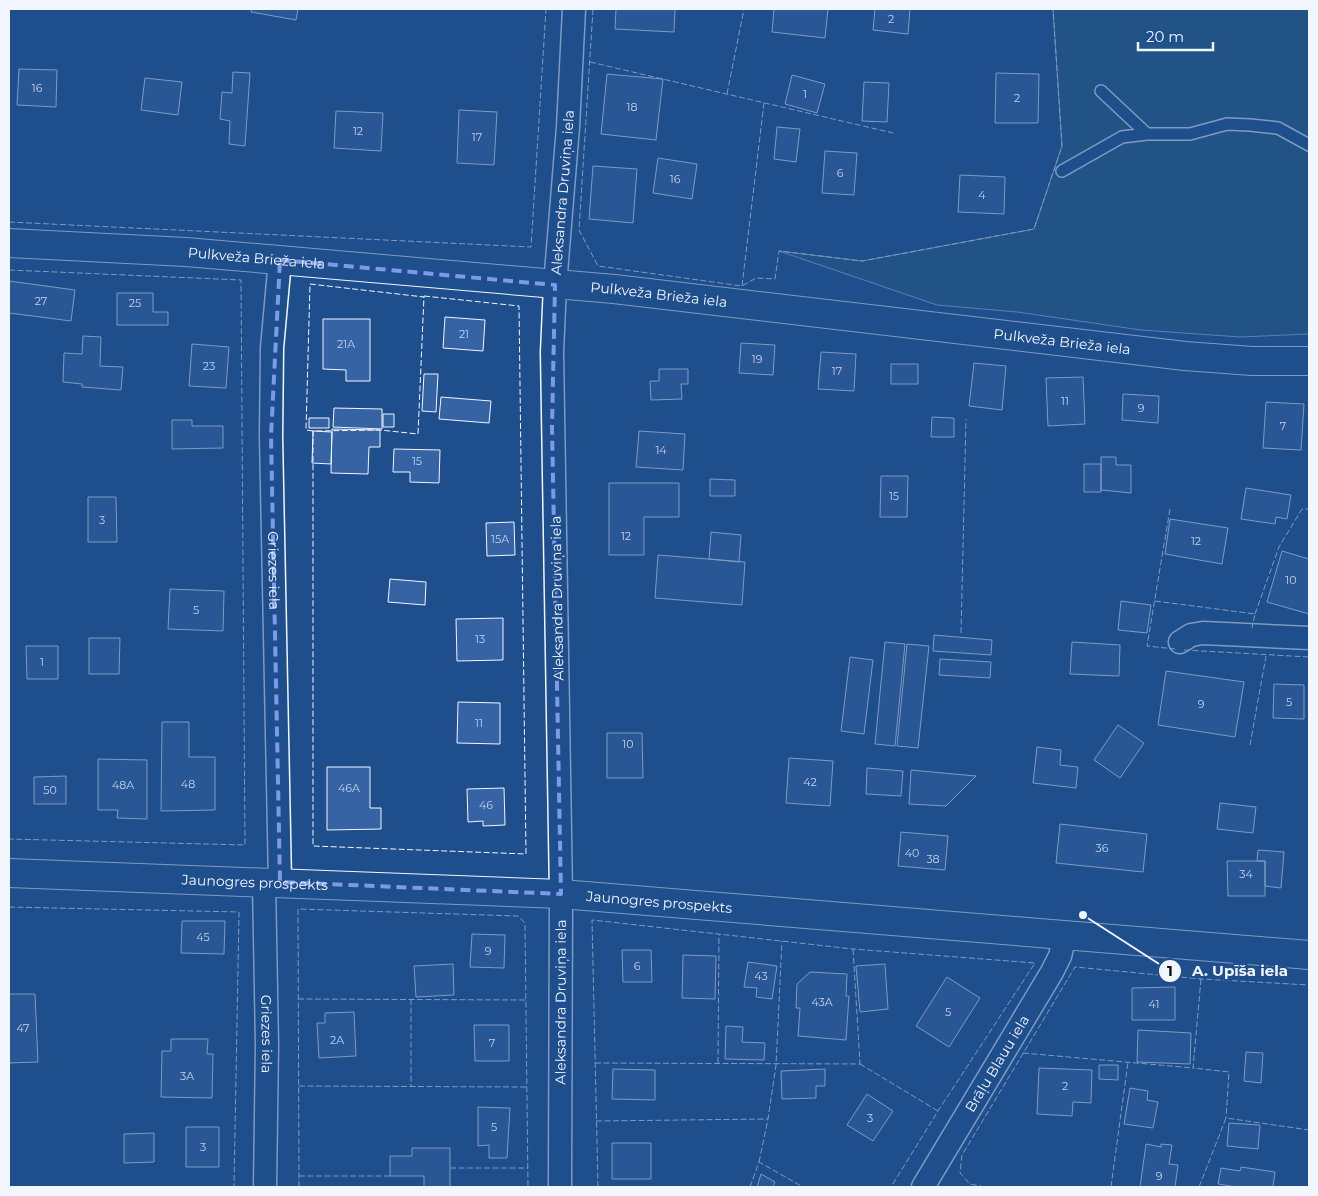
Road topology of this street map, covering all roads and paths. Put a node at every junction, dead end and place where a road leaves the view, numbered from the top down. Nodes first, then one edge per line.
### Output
1 (574, 9) edge
2 (1101, 91) dead end
3 (1147, 134) junction
4 (1309, 145) edge
5 (1062, 171) dead end
6 (9, 243) edge
7 (280, 260) junction
8 (555, 285) junction
9 (1309, 361) edge
10 (1309, 638) edge
11 (1180, 642) dead end
12 (9, 873) edge
13 (272, 882) junction
14 (561, 894) junction
15 (1065, 936) junction
16 (1309, 955) edge
17 (929, 1185) edge
18 (265, 1187) edge
19 (560, 1187) edge

1 - 8 street, Aleksandra Druviņa iela
2 - 3 lane
3 - 4 lane
3 - 5 lane
6 - 7 street, Pulkveža Brieža iela
7 - 8 street, Pulkveža Brieža iela
7 - 13 street, Griezes iela
8 - 9 street, Pulkveža Brieža iela
8 - 14 street, Aleksandra Druviņa iela
10 - 11 street
12 - 13 street, Jaunogres prospekts
13 - 14 street, Jaunogres prospekts
13 - 18 street, Griezes iela
14 - 15 street, Jaunogres prospekts
14 - 19 street, Aleksandra Druviņa iela
15 - 16 street, Jaunogres prospekts
15 - 17 street, Brāļu Blauu iela

